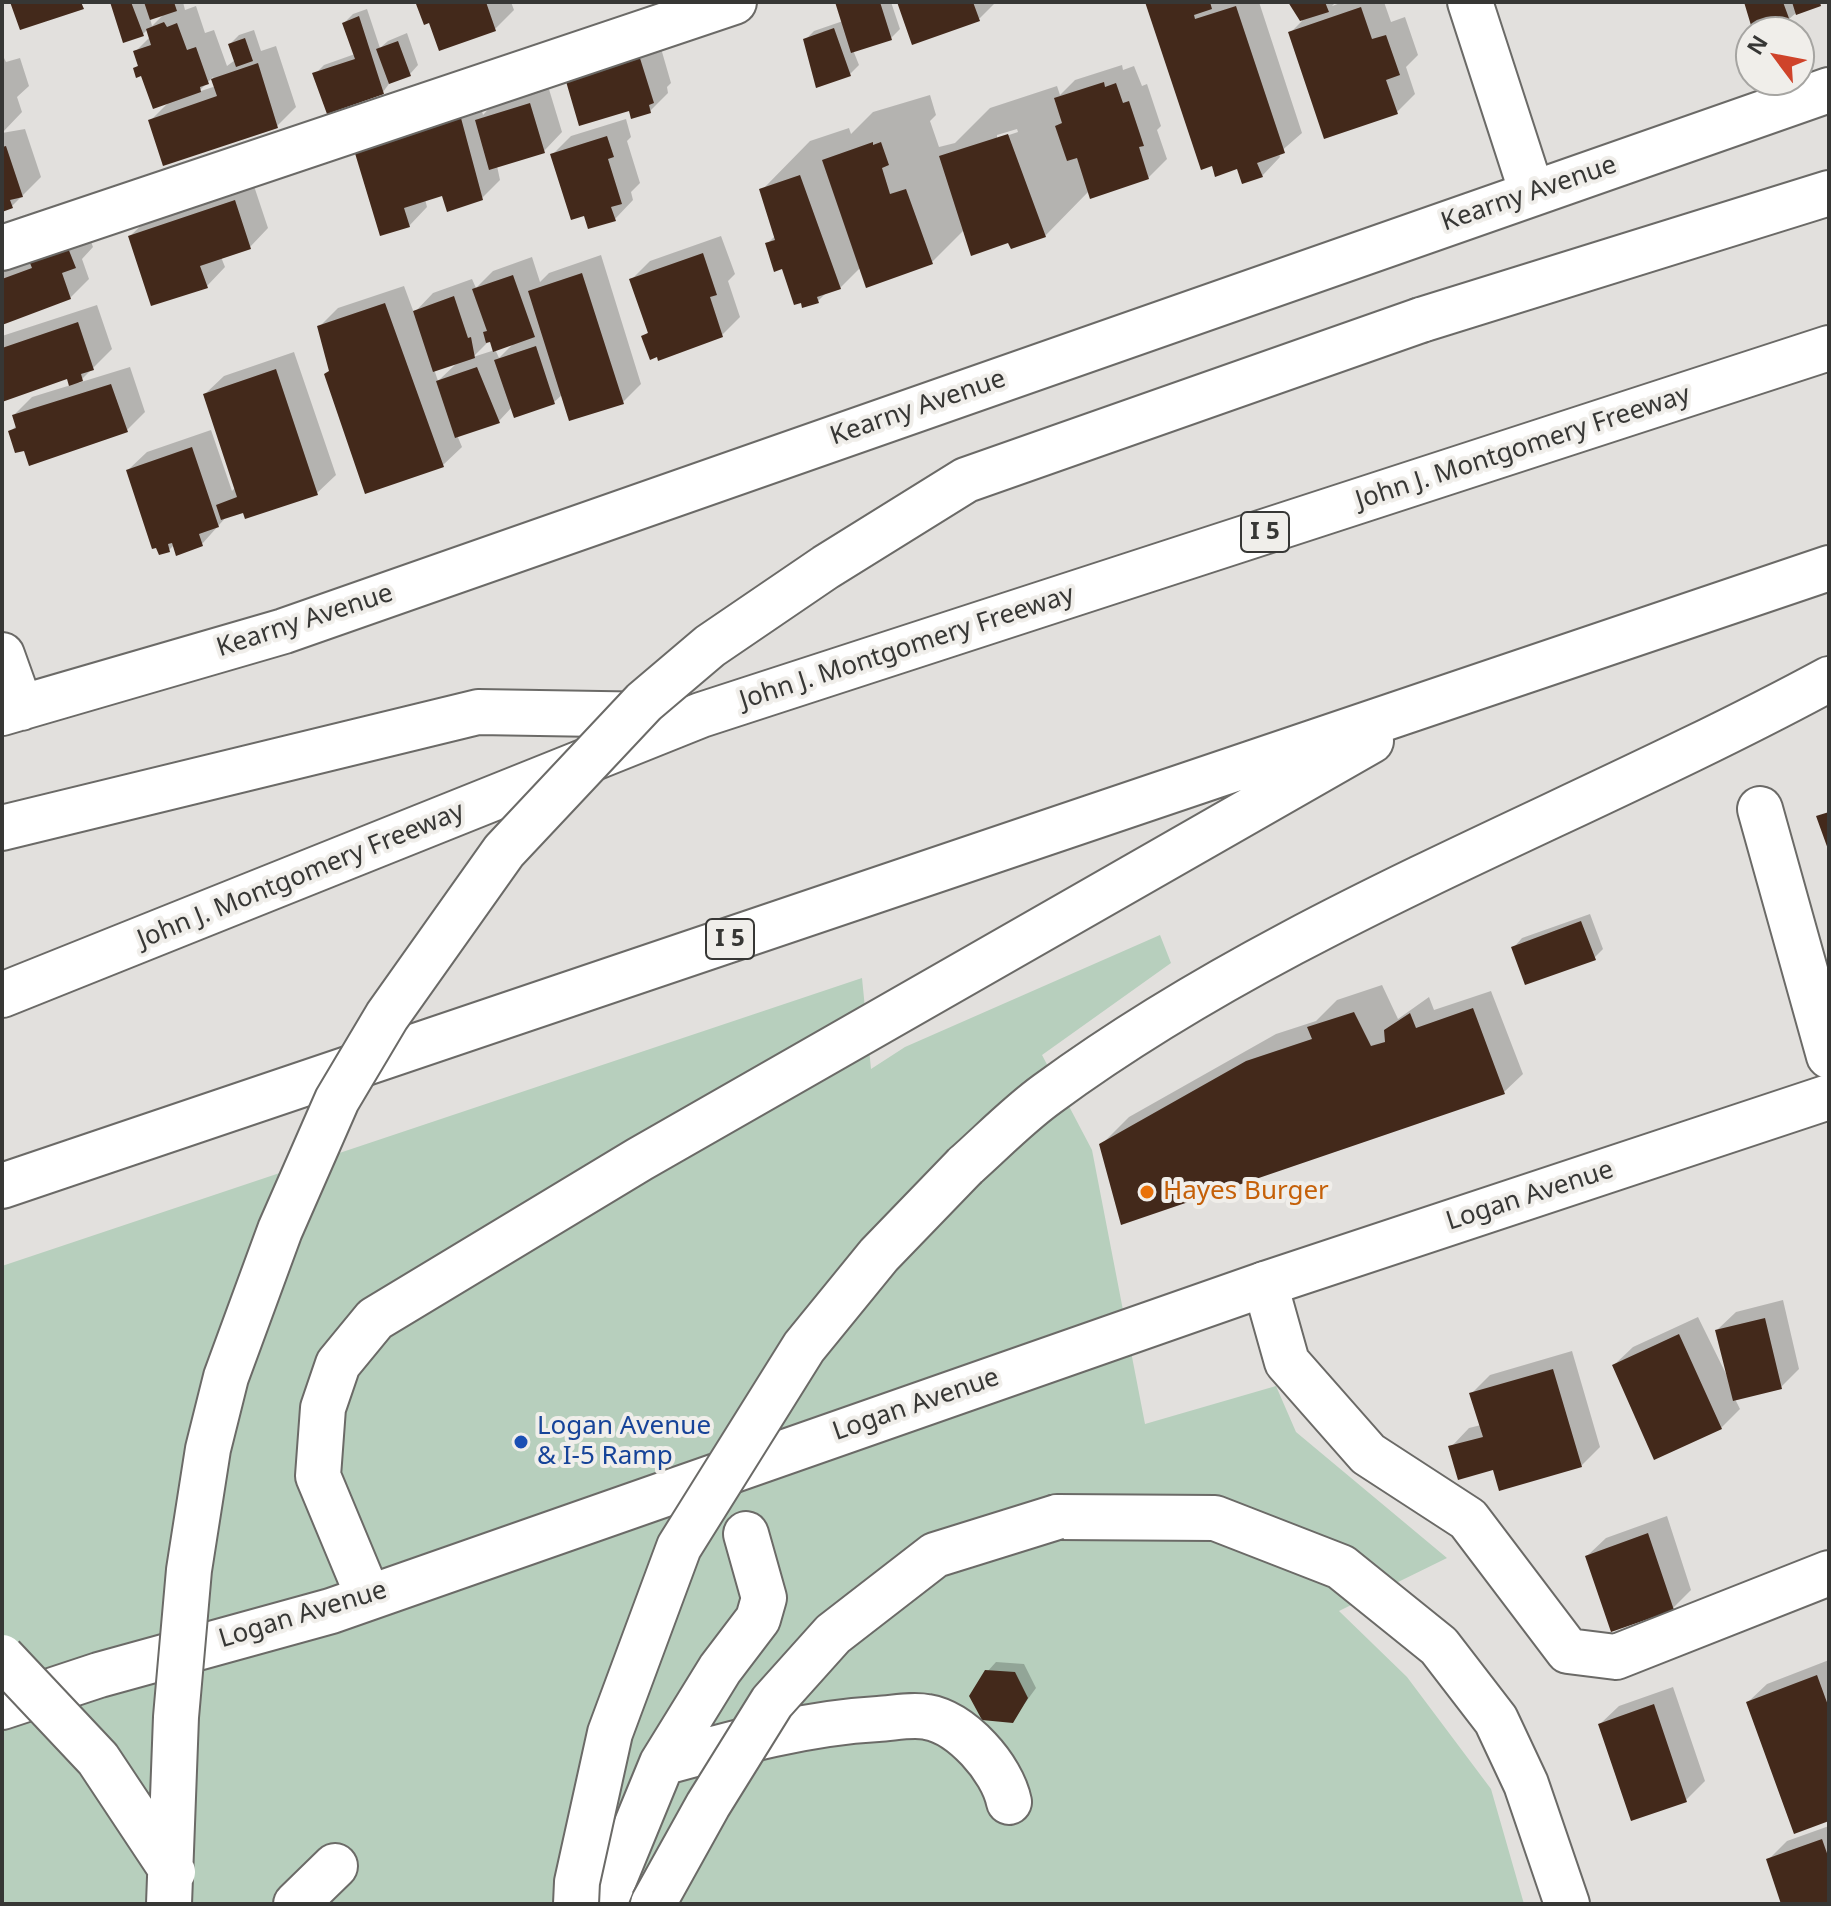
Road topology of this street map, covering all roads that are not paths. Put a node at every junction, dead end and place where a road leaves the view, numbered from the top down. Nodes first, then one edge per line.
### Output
1 (734, 2) edge
2 (1470, 2) edge
3 (1829, 90) edge
4 (1532, 193) junction
5 (1829, 193) edge
6 (2, 248) edge
7 (1829, 348) edge
8 (1829, 568) edge
9 (2, 655) edge
10 (1829, 679) edge
11 (1457, 691) junction
12 (11, 711) edge
13 (701, 715) junction
14 (1760, 809) dead end
15 (2, 828) edge
16 (2, 995) edge
17 (1829, 1056) edge
18 (1829, 1097) edge
19 (2, 1186) edge
20 (1265, 1284) junction
21 (746, 1534) dead end
22 (1829, 1573) edge
23 (368, 1596) junction
24 (2, 1657) edge
25 (2, 1707) edge
26 (662, 1763) junction
27 (1009, 1802) dead end
28 (335, 1866) dead end
29 (169, 1885) edge
30 (194, 1904) edge
31 (296, 1904) edge
32 (576, 1904) edge
33 (604, 1904) edge
34 (653, 1904) edge
35 (1567, 1904) edge

1 - 6 main road
2 - 4 main road
3 - 4 main road, Kearny Avenue
4 - 12 main road, Kearny Avenue
5 - 29 main road, bridge
7 - 13 main road, John J. Montgomery Freeway / I 5
8 - 11 main road, I 5
9 - 12 main road
10 - 32 main road, bridge
11 - 19 main road, I 5
11 - 23 main road
13 - 15 main road
13 - 16 main road, John J. Montgomery Freeway / I 5
14 - 17 main road
18 - 20 main road, Logan Avenue
20 - 22 main road
20 - 23 main road, Logan Avenue
21 - 26 main road
23 - 25 main road, Logan Avenue
24 - 29 main road, bridge
26 - 27 main road
26 - 33 main road
28 - 31 main road
29 - 30 main road
34 - 35 main road, bridge

